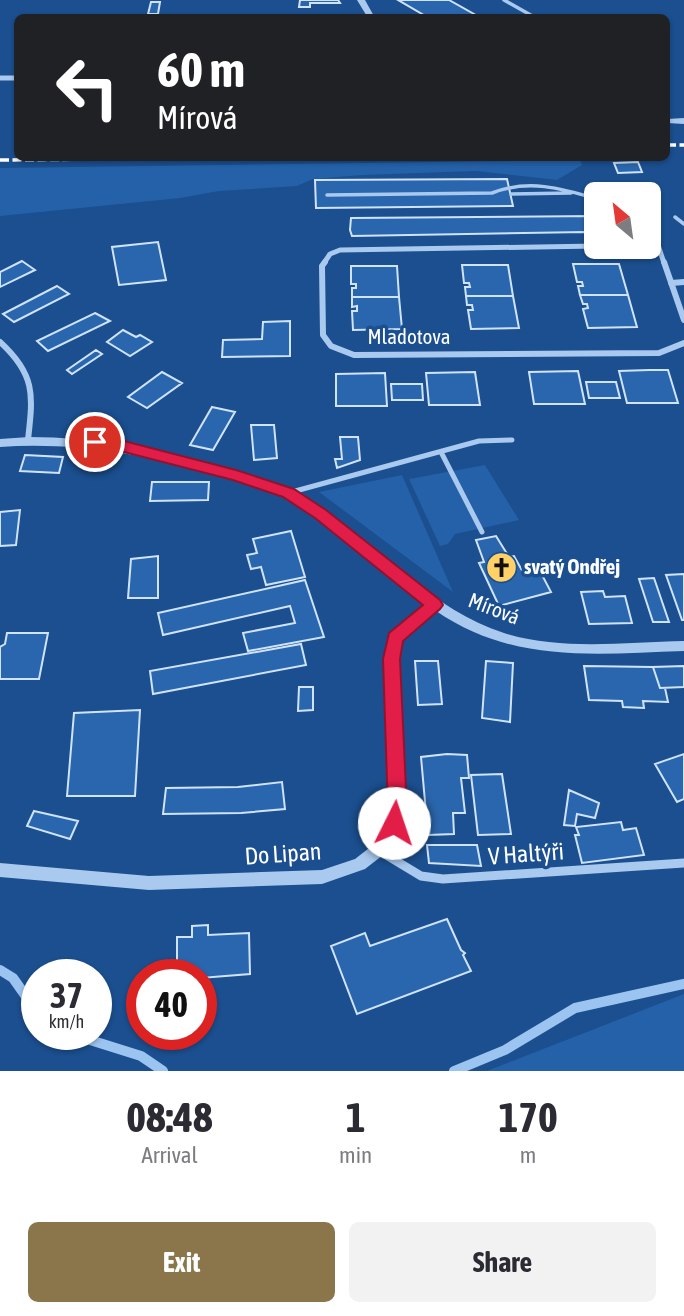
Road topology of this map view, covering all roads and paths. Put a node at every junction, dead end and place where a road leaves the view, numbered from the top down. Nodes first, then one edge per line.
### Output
1 (504, 0) edge
2 (529, 14) edge
3 (578, 193) junction
4 (511, 194) dead end
5 (327, 195) dead end
6 (584, 195) edge
7 (675, 217) dead end
8 (684, 223) edge
9 (584, 246) edge
10 (662, 257) edge
11 (684, 282) edge
12 (671, 283) junction
13 (684, 320) edge
14 (0, 342) edge
15 (684, 343) edge
16 (27, 440) junction
17 (512, 440) dead end
18 (0, 443) edge
19 (441, 452) junction
20 (288, 493) junction
21 (482, 532) dead end
22 (434, 605) junction
23 (684, 646) edge
24 (378, 849) junction
25 (684, 863) edge
26 (0, 870) edge

1 - 2 lane
3 - 4 lane
3 - 5 lane
3 - 6 lane
7 - 8 lane
9 - 15 street, Mladotova
10 - 12 street
11 - 12 street
12 - 13 street
14 - 16 street
16 - 18 street, Mírová
16 - 20 street, Mírová
17 - 19 lane
19 - 20 lane
19 - 21 lane
20 - 22 street, Mírová
22 - 23 street, Mírová
22 - 24 street, Do Lipan
24 - 25 street, V Haltýři
24 - 26 street, Do Lipan

